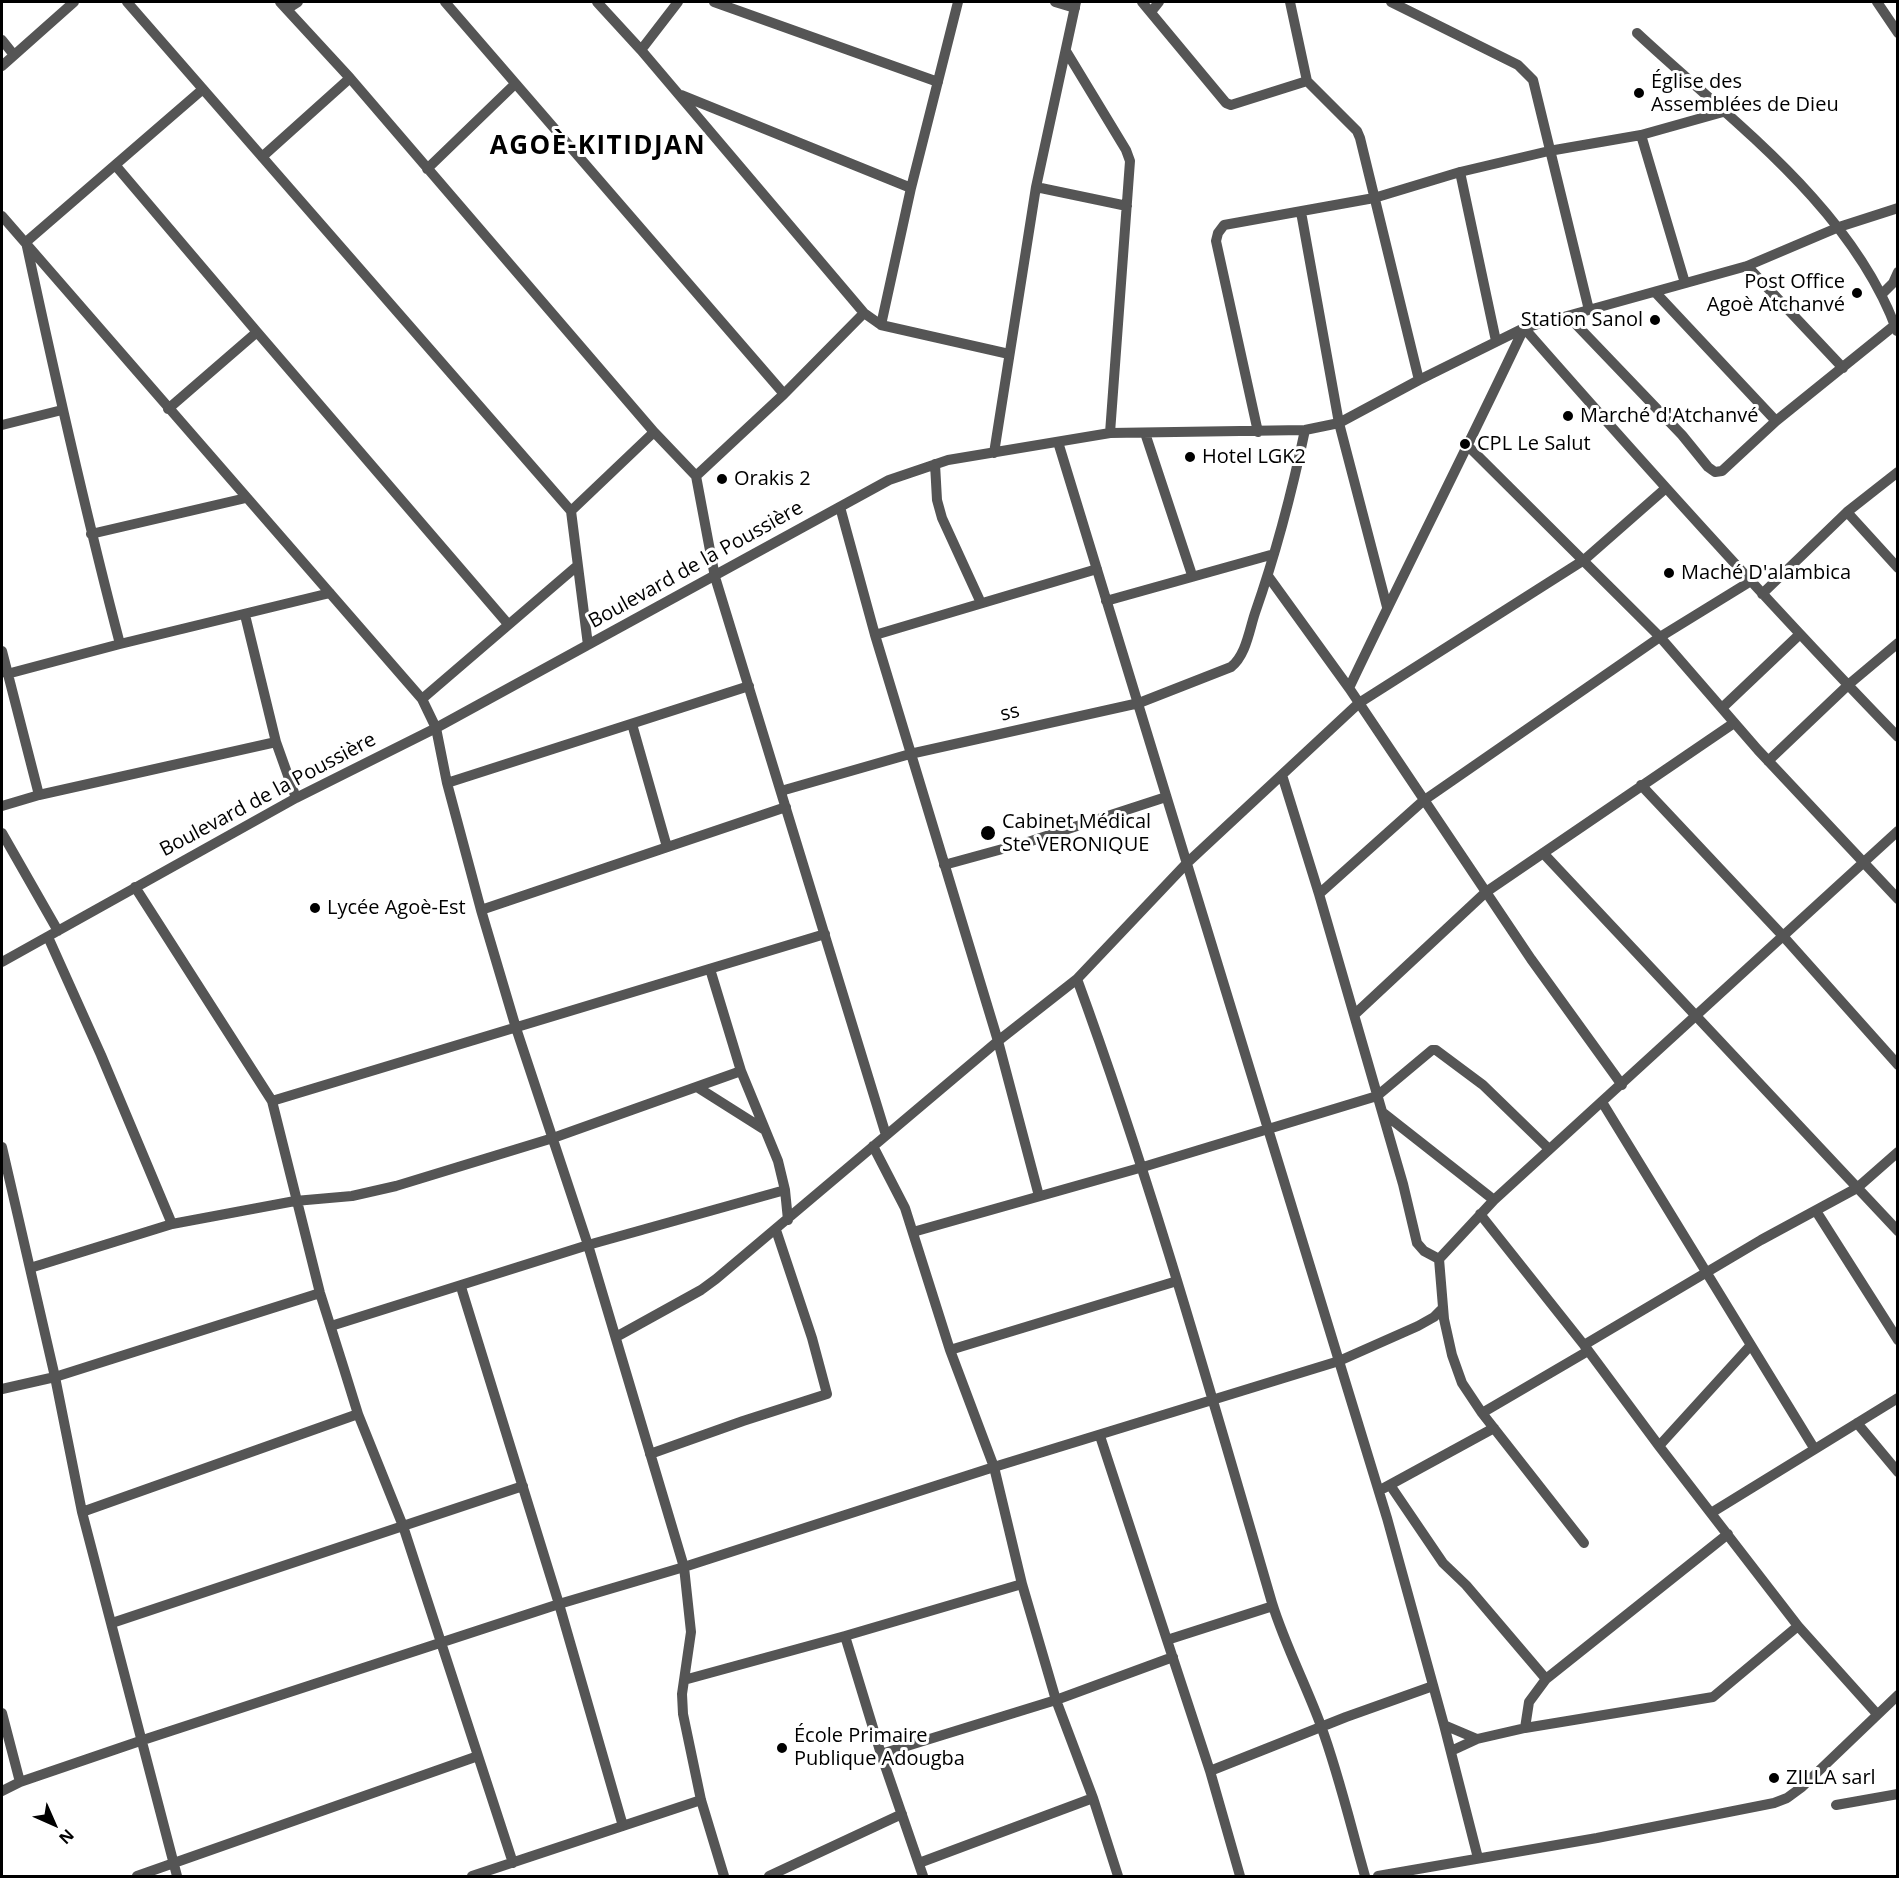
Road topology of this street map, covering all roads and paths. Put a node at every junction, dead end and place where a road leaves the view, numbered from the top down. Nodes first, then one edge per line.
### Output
1 (74, 2) edge
2 (127, 2) edge
3 (298, 2) edge
4 (445, 2) edge
5 (597, 2) edge
6 (678, 2) edge
7 (714, 2) edge
8 (958, 2) edge
9 (1055, 2) edge
10 (1143, 2) edge
11 (1159, 2) edge
12 (1290, 2) edge
13 (1391, 2) edge
14 (1877, 2) edge
15 (284, 5) edge
16 (1076, 5) edge
17 (1151, 12) junction
18 (1637, 33) dead end
19 (1898, 33) edge
20 (2, 40) edge
21 (641, 50) junction
22 (1066, 51) junction
23 (14, 55) junction
24 (2, 66) edge
25 (350, 78) junction
26 (938, 81) junction
27 (1307, 81) junction
28 (515, 84) junction
29 (203, 89) junction
30 (677, 94) junction
31 (1723, 112) junction
32 (1641, 135) junction
33 (1549, 151) junction
34 (262, 157) junction
35 (116, 166) junction
36 (427, 169) junction
37 (1460, 172) junction
38 (1036, 187) junction
39 (911, 188) junction
40 (1374, 198) junction
41 (1127, 206) junction
42 (1898, 208) edge
43 (1301, 212) junction
44 (2, 216) edge
45 (1839, 227) junction
46 (26, 242) junction
47 (1747, 266) junction
48 (1896, 280) edge
49 (1685, 283) junction
50 (1655, 292) junction
51 (1882, 294) junction
52 (1588, 310) junction
53 (864, 313) junction
54 (1568, 316) junction
55 (880, 325) junction
56 (1524, 328) junction
57 (1896, 328) edge
58 (257, 332) junction
59 (1496, 341) junction
60 (1009, 354) junction
61 (1843, 368) junction
62 (1419, 380) junction
63 (784, 394) junction
64 (168, 409) junction
65 (62, 410) junction
66 (1776, 421) junction
67 (1339, 423) junction
68 (2, 424) edge
69 (1305, 430) junction
70 (654, 432) junction
71 (1258, 432) junction
72 (1145, 433) junction
73 (1110, 434) junction
74 (1058, 442) junction
75 (1468, 447) junction
76 (994, 453) junction
77 (935, 465) junction
78 (1898, 472) edge
79 (696, 476) junction
80 (1666, 488) junction
81 (246, 498) junction
82 (840, 507) junction
83 (571, 511) junction
84 (1847, 512) junction
85 (91, 534) junction
86 (1274, 554) junction
87 (1584, 560) junction
88 (577, 566) junction
89 (1898, 568) edge
90 (1097, 569) junction
91 (716, 576) junction
92 (1192, 576) junction
93 (1268, 576) junction
94 (1750, 581) junction
95 (330, 594) junction
96 (1762, 594) junction
97 (1106, 601) junction
98 (981, 603) junction
99 (1388, 607) junction
100 (245, 615) junction
101 (508, 624) junction
102 (1800, 634) junction
103 (875, 636) junction
104 (1660, 637) junction
105 (1898, 643) edge
106 (120, 644) junction
107 (588, 645) junction
108 (2, 651) edge
109 (7, 674) junction
110 (1848, 685) junction
111 (749, 686) junction
112 (1349, 688) junction
113 (422, 699) junction
114 (1139, 703) junction
115 (1359, 704) junction
116 (1722, 708) junction
117 (1734, 723) junction
118 (632, 724) junction
119 (436, 728) junction
120 (1898, 737) edge
121 (276, 742) junction
122 (910, 754) junction
123 (1768, 761) junction
124 (1282, 775) junction
125 (447, 783) junction
126 (1641, 786) junction
127 (781, 791) junction
128 (39, 795) junction
129 (1166, 797) junction
130 (296, 798) junction
131 (1423, 801) junction
132 (2, 806) edge
133 (786, 807) junction
134 (1898, 831) edge
135 (2, 833) edge
136 (667, 847) junction
137 (1543, 854) junction
138 (1864, 862) junction
139 (1187, 863) junction
140 (944, 865) junction
141 (135, 887) junction
142 (1486, 892) junction
143 (1319, 894) junction
144 (1898, 899) edge
145 (481, 910) junction
146 (58, 931) junction
147 (825, 934) junction
148 (1783, 936) junction
149 (48, 937) junction
150 (2, 962) edge
151 (710, 969) junction
152 (1077, 978) junction
153 (1354, 1015) junction
154 (1696, 1016) junction
155 (516, 1028) junction
156 (998, 1041) junction
157 (1898, 1065) edge
158 (741, 1071) junction
159 (1622, 1085) junction
160 (698, 1087) junction
161 (1377, 1096) junction
162 (272, 1101) junction
163 (1602, 1102) junction
164 (1382, 1112) junction
165 (1268, 1129) junction
166 (766, 1131) junction
167 (886, 1135) junction
168 (553, 1138) junction
169 (873, 1146) junction
170 (2, 1147) edge
171 (1549, 1149) junction
172 (1898, 1152) edge
173 (1143, 1167) junction
174 (1857, 1188) junction
175 (785, 1190) junction
176 (1039, 1196) junction
177 (1494, 1200) junction
178 (296, 1201) junction
179 (1816, 1211) junction
180 (1480, 1214) junction
181 (788, 1220) junction
182 (172, 1224) junction
183 (776, 1230) junction
184 (1898, 1231) edge
185 (913, 1232) junction
186 (588, 1245) junction
187 (1439, 1259) junction
188 (30, 1268) junction
189 (1706, 1273) junction
190 (1177, 1281) junction
191 (461, 1287) junction
192 (320, 1293) junction
193 (1443, 1308) junction
194 (331, 1326) junction
195 (616, 1337) junction
196 (1898, 1340) edge
197 (1750, 1346) junction
198 (1586, 1348) junction
199 (950, 1350) junction
200 (1339, 1361) junction
201 (55, 1377) junction
202 (2, 1389) edge
203 (1898, 1398) edge
204 (1213, 1401) junction
205 (1482, 1413) junction
206 (358, 1414) junction
207 (1857, 1423) junction
208 (1494, 1428) junction
209 (1100, 1436) junction
210 (1659, 1446) junction
211 (1814, 1448) junction
212 (650, 1454) junction
213 (994, 1467) junction
214 (1898, 1472) edge
215 (1390, 1485) junction
216 (523, 1486) junction
217 (1379, 1491) junction
218 (82, 1512) junction
219 (1711, 1513) junction
220 (403, 1526) junction
221 (1728, 1534) junction
222 (1584, 1543) dead end
223 (684, 1568) junction
224 (1022, 1584) junction
225 (559, 1604) junction
226 (1273, 1606) junction
227 (112, 1623) junction
228 (1798, 1626) junction
229 (845, 1636) junction
230 (1167, 1640) junction
231 (441, 1643) junction
232 (1173, 1658) junction
233 (1546, 1679) junction
234 (684, 1680) junction
235 (1433, 1686) junction
236 (1898, 1695) edge
237 (1056, 1700) junction
238 (2, 1713) edge
239 (1877, 1714) junction
240 (1444, 1725) junction
241 (1322, 1728) junction
242 (1525, 1728) junction
243 (1477, 1739) junction
244 (143, 1740) junction
245 (1451, 1751) junction
246 (881, 1754) junction
247 (478, 1756) junction
248 (1210, 1771) junction
249 (20, 1782) junction
250 (2, 1791) edge
251 (1898, 1794) edge
252 (1093, 1798) junction
253 (701, 1800) junction
254 (1836, 1805) dead end
255 (902, 1814) junction
256 (623, 1826) junction
257 (1478, 1858) junction
258 (513, 1863) junction
259 (919, 1863) junction
260 (174, 1864) junction
261 (137, 1876) edge
262 (177, 1876) edge
263 (472, 1876) edge
264 (724, 1876) edge
265 (769, 1876) edge
266 (923, 1876) edge
267 (1118, 1876) edge
268 (1240, 1876) edge
269 (1365, 1876) edge
270 (1377, 1876) edge

1 - 23 street
2 - 29 street
3 - 15 street
4 - 28 street
5 - 21 street
6 - 21 street
7 - 26 street
8 - 26 street
9 - 16 street
10 - 17 street
11 - 17 street
12 - 27 street
13 - 33 street
14 - 19 street
15 - 25 street
16 - 22 street
17 - 27 street
18 - 31 street
20 - 23 street
21 - 30 street
22 - 38 street
22 - 41 street
23 - 24 street
25 - 34 street
25 - 36 street
26 - 39 street
27 - 40 street
28 - 36 street
28 - 63 street
29 - 34 street
29 - 35 street
30 - 39 street
30 - 53 street
31 - 32 street
31 - 45 street
32 - 33 street
32 - 49 street
33 - 37 street
33 - 52 street
34 - 83 street
35 - 46 street
35 - 58 street
36 - 70 street
37 - 40 street
37 - 59 street
38 - 41 street
38 - 60 street
39 - 55 street
40 - 43 street
40 - 62 street
41 - 73 street
42 - 45 street, Boulevard de la Poussière
43 - 67 street
43 - 71 street
44 - 46 street
45 - 47 street, Boulevard de la Poussière
45 - 51 street
46 - 64 street
46 - 65 street
47 - 49 street, Boulevard de la Poussière
47 - 61 street
48 - 51 street
49 - 50 street, Boulevard de la Poussière
50 - 52 street, Boulevard de la Poussière
50 - 66 street
51 - 57 street
52 - 54 street, Boulevard de la Poussière
53 - 55 street
53 - 63 street
54 - 56 street, Boulevard de la Poussière
54 - 66 street
55 - 60 street
56 - 59 street, Boulevard de la Poussière
56 - 75 street
56 - 80 street
57 - 61 street
58 - 64 street
58 - 101 street
59 - 62 street, Boulevard de la Poussière
60 - 76 street
61 - 66 street
62 - 67 street, Boulevard de la Poussière
63 - 79 street
64 - 81 street
65 - 68 street
65 - 85 street
67 - 69 street, Boulevard de la Poussière
67 - 99 street
69 - 71 street, Boulevard de la Poussière
69 - 86 street
70 - 79 street
70 - 83 street
71 - 72 street, Boulevard de la Poussière
72 - 73 street, Boulevard de la Poussière
72 - 92 street
73 - 74 street, Boulevard de la Poussière
74 - 76 street, Boulevard de la Poussière
74 - 90 street
75 - 87 street
75 - 99 street
76 - 77 street, Boulevard de la Poussière
77 - 82 street, Boulevard de la Poussière
77 - 98 street
78 - 84 street
79 - 91 street
80 - 87 street
80 - 94 street
81 - 85 street
81 - 95 street
82 - 91 street, Boulevard de la Poussière
82 - 103 street
83 - 88 street
84 - 89 street
84 - 96 street
85 - 106 street
86 - 92 street
86 - 93 street
87 - 104 street
87 - 115 street
88 - 101 street
88 - 107 street
90 - 97 street
90 - 98 street
91 - 107 street, Boulevard de la Poussière
91 - 111 street
92 - 97 street
93 - 112 street
93 - 114 street, ss
94 - 96 street
94 - 104 street
95 - 100 street
95 - 113 street
96 - 102 street
97 - 114 street
98 - 103 street
99 - 112 street
100 - 106 street
100 - 121 street
101 - 113 street
102 - 110 street
102 - 116 street
103 - 122 street
104 - 116 street
104 - 131 street
105 - 110 street
106 - 109 street
107 - 119 street, Boulevard de la Poussière
108 - 109 street
109 - 128 street
110 - 120 street
110 - 123 street
111 - 118 street
111 - 127 street
112 - 115 street
113 - 119 street
114 - 122 street, ss
114 - 129 street
115 - 124 street
115 - 131 street
116 - 117 street
117 - 123 street
117 - 126 street
118 - 125 street
118 - 136 street
119 - 125 street
119 - 130 street, Boulevard de la Poussière
121 - 128 street
121 - 130 street
122 - 127 street, ss
122 - 140 street
123 - 138 street
124 - 139 street
124 - 143 street
125 - 145 street
126 - 137 street
126 - 148 street
127 - 133 street
128 - 132 street
129 - 139 street
129 - 140 street
130 - 141 street, Boulevard de la Poussière
131 - 142 street
131 - 143 street
133 - 136 street
133 - 147 street
134 - 138 street
135 - 146 street
136 - 145 street
137 - 142 street
137 - 154 street
138 - 144 street
138 - 148 street
139 - 152 street
139 - 165 street
140 - 156 street
141 - 146 street, Boulevard de la Poussière
141 - 162 street
142 - 153 street
142 - 159 street
143 - 153 street
145 - 155 street
146 - 149 street, Boulevard de la Poussière
147 - 151 street
147 - 167 street
148 - 154 street
148 - 157 street
149 - 150 street, Boulevard de la Poussière
149 - 182 street
151 - 155 street
151 - 158 street
152 - 156 street
152 - 173 street
153 - 161 street
154 - 159 street
154 - 174 street
155 - 162 street
155 - 168 street
156 - 167 street
156 - 176 street
158 - 160 street
158 - 166 street
159 - 163 street
160 - 166 street
160 - 168 street
161 - 164 street
161 - 165 street
161 - 171 street
162 - 178 street
163 - 171 street
163 - 189 street
164 - 177 street
164 - 187 street
165 - 173 street
165 - 200 street
166 - 175 street
167 - 169 street
168 - 178 street
168 - 186 street
169 - 181 street
169 - 185 street
170 - 188 street
171 - 177 street
172 - 174 street
173 - 176 street
173 - 190 street
174 - 179 street
174 - 184 street
175 - 181 street
175 - 186 street
176 - 185 street
177 - 180 street
178 - 182 street
178 - 192 street
179 - 189 street
179 - 196 street
180 - 187 street
180 - 198 street
181 - 183 street
182 - 188 street
183 - 195 street
183 - 212 street
185 - 199 street
186 - 191 street
186 - 195 street
187 - 193 street
188 - 201 street
189 - 197 street
189 - 198 street
190 - 199 street
190 - 204 street
191 - 194 street
191 - 216 street
192 - 194 street
192 - 201 street
193 - 200 street
193 - 205 street
194 - 206 street
195 - 212 street
197 - 210 street
197 - 211 street
198 - 205 street
198 - 210 street
199 - 213 street
200 - 204 street
200 - 217 street
201 - 202 street
201 - 218 street
203 - 207 street
204 - 209 street
204 - 226 street
205 - 208 street
206 - 218 street
206 - 220 street
207 - 211 street
207 - 214 street
208 - 215 street
208 - 222 street
209 - 213 street
209 - 230 street
210 - 219 street
211 - 219 street
212 - 223 street
213 - 223 street
213 - 224 street
215 - 217 street
215 - 233 street
216 - 220 street
216 - 225 street
217 - 235 street
218 - 227 street
219 - 221 street
220 - 227 street
220 - 231 street
221 - 228 street
221 - 233 street
223 - 225 street
223 - 234 street
224 - 229 street
224 - 237 street
225 - 231 street
225 - 256 street
226 - 230 street
226 - 241 street
227 - 244 street
228 - 239 street
228 - 242 street
229 - 234 street
229 - 246 street
230 - 232 street
231 - 244 street
231 - 247 street
232 - 237 street
232 - 248 street
233 - 242 street
234 - 253 street
235 - 240 street
235 - 241 street
236 - 239 street
237 - 246 street
237 - 252 street
238 - 249 street
239 - 257 street
240 - 243 street
240 - 245 street
241 - 248 street
241 - 269 street
242 - 243 street
243 - 245 street
244 - 249 street
244 - 260 street
245 - 257 street
246 - 255 street
247 - 258 street
247 - 260 street
248 - 268 street
249 - 250 street
251 - 254 street
252 - 259 street
252 - 267 street
253 - 256 street
253 - 264 street
255 - 259 street
255 - 265 street
256 - 258 street
257 - 270 street
258 - 263 street
259 - 266 street
260 - 261 street
260 - 262 street

